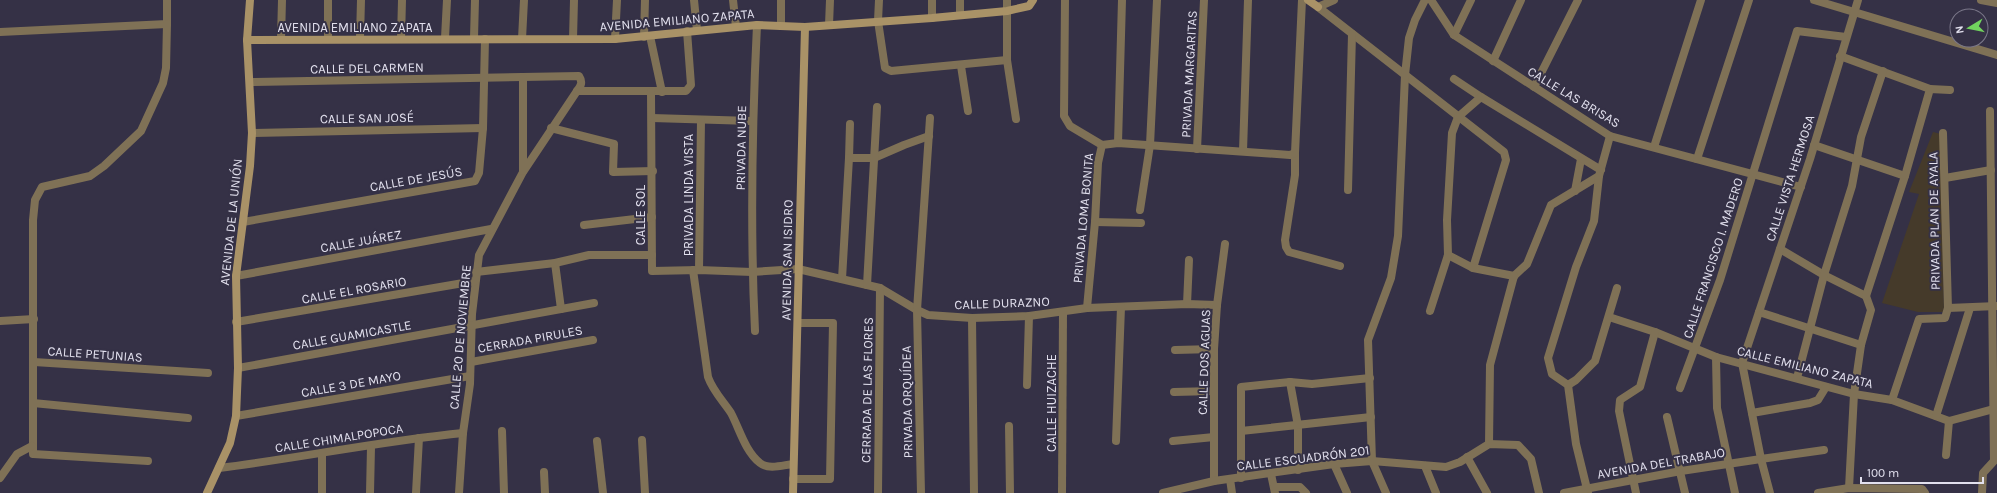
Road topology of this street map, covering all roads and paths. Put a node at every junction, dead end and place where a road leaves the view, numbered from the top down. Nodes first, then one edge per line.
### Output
1 (167, 0) edge
2 (250, 0) edge
3 (282, 0) edge
4 (328, 0) edge
5 (361, 0) edge
6 (402, 0) edge
7 (447, 0) edge
8 (475, 0) edge
9 (524, 0) edge
10 (574, 0) edge
11 (617, 0) edge
12 (645, 0) edge
13 (694, 0) edge
14 (733, 0) edge
15 (781, 0) edge
16 (830, 0) edge
17 (879, 0) edge
18 (932, 0) edge
19 (960, 0) edge
20 (1007, 0) edge
21 (1033, 0) edge
22 (1066, 0) edge
23 (1122, 0) edge
24 (1157, 0) edge
25 (1204, 0) edge
26 (1248, 0) edge
27 (1302, 0) edge
28 (1308, 0) edge
29 (1334, 0) edge
30 (1425, 0) edge
31 (1431, 0) edge
32 (1471, 0) edge
33 (1521, 0) edge
34 (1578, 0) edge
35 (1701, 0) edge
36 (1749, 0) edge
37 (1814, 0) edge
38 (1858, 0) edge
39 (1981, 0) edge
40 (1997, 3) edge
41 (1318, 7) junction
42 (1007, 11) junction
43 (1854, 12) junction
44 (960, 15) junction
45 (932, 18) junction
46 (878, 21) junction
47 (167, 24) junction
48 (757, 25) junction
49 (829, 25) junction
50 (781, 26) junction
51 (736, 27) junction
52 (805, 27) junction
53 (697, 30) junction
54 (688, 31) junction
55 (0, 32) edge
56 (1352, 34) junction
57 (1454, 35) junction
58 (647, 36) junction
59 (1846, 37) junction
60 (328, 38) junction
61 (360, 38) junction
62 (445, 38) junction
63 (474, 38) junction
64 (281, 39) junction
65 (401, 39) junction
66 (485, 39) junction
67 (522, 39) junction
68 (573, 39) junction
69 (615, 39) junction
70 (247, 40) junction
71 (1840, 56) junction
72 (1997, 56) edge
73 (1007, 60) junction
74 (1493, 61) junction
75 (962, 66) junction
76 (1883, 71) junction
77 (1405, 75) junction
78 (484, 78) junction
79 (523, 78) junction
80 (1454, 79) dead end
81 (250, 82) junction
82 (1534, 87) junction
83 (1930, 89) junction
84 (1950, 90) dead end
85 (577, 91) junction
86 (651, 92) junction
87 (662, 92) junction
88 (1481, 97) junction
89 (877, 107) dead end
90 (968, 111) dead end
91 (1990, 111) dead end
92 (1458, 117) junction
93 (652, 118) junction
94 (930, 118) dead end
95 (1016, 119) dead end
96 (701, 120) junction
97 (752, 121) junction
98 (850, 124) dead end
99 (483, 128) junction
100 (551, 128) junction
101 (252, 133) junction
102 (1943, 133) dead end
103 (929, 136) junction
104 (1610, 136) junction
105 (1118, 143) junction
106 (1102, 145) junction
107 (1150, 145) junction
108 (1814, 145) junction
109 (1654, 147) junction
110 (1197, 149) junction
111 (1243, 151) junction
112 (1295, 153) junction
113 (849, 158) junction
114 (874, 158) junction
115 (1697, 158) junction
116 (1581, 159) junction
117 (1857, 160) junction
118 (1991, 170) junction
119 (653, 171) junction
120 (523, 172) junction
121 (1600, 173) junction
122 (1753, 174) junction
123 (1905, 176) junction
124 (1944, 178) junction
125 (1801, 187) junction
126 (1348, 190) dead end
127 (1575, 191) junction
128 (1140, 210) dead end
129 (652, 217) junction
130 (243, 222) junction
131 (1095, 222) junction
132 (1141, 223) dead end
133 (584, 225) dead end
134 (491, 229) junction
135 (1225, 244) dead end
136 (1780, 249) junction
137 (652, 255) junction
138 (1448, 255) junction
139 (1189, 260) dead end
140 (555, 263) junction
141 (1340, 266) dead end
142 (1473, 268) junction
143 (798, 269) junction
144 (696, 270) junction
145 (652, 271) joint
146 (476, 272) junction
147 (752, 272) junction
148 (1824, 275) junction
149 (236, 276) junction
150 (1514, 276) junction
151 (842, 279) junction
152 (475, 281) junction
153 (867, 285) junction
154 (880, 288) junction
155 (1617, 288) dead end
156 (1866, 296) junction
157 (594, 303) dead end
158 (1187, 304) junction
159 (1217, 305) junction
160 (1995, 306) edge
161 (1121, 307) junction
162 (1087, 308) junction
163 (1948, 308) junction
164 (1970, 308) junction
165 (561, 309) junction
166 (917, 310) junction
167 (1430, 311) dead end
168 (1063, 312) junction
169 (1759, 312) junction
170 (1029, 316) junction
171 (1609, 317) junction
172 (972, 318) junction
173 (34, 319) junction
174 (0, 321) edge
175 (236, 322) junction
176 (798, 323) junction
177 (471, 326) junction
178 (1811, 329) junction
179 (755, 331) dead end
180 (1655, 332) junction
181 (593, 340) dead end
182 (1861, 345) junction
183 (1214, 349) junction
184 (1695, 349) junction
185 (1175, 350) dead end
186 (1716, 357) junction
187 (34, 362) junction
188 (471, 362) junction
189 (1742, 363) junction
190 (238, 368) junction
191 (208, 373) dead end
192 (470, 376) junction
193 (1370, 378) junction
194 (1797, 378) junction
195 (1290, 382) junction
196 (1568, 384) junction
197 (1027, 385) dead end
198 (1826, 386) junction
199 (1680, 388) dead end
200 (1214, 391) junction
201 (1174, 392) dead end
202 (1854, 394) junction
203 (1892, 400) junction
204 (33, 403) junction
205 (1995, 408) edge
206 (1752, 413) junction
207 (236, 416) junction
208 (1936, 416) junction
209 (1371, 417) junction
210 (1667, 417) dead end
211 (188, 418) dead end
212 (1949, 421) junction
213 (1009, 426) dead end
214 (1298, 426) junction
215 (502, 430) dead end
216 (1241, 431) junction
217 (463, 433) junction
218 (1214, 437) junction
219 (418, 438) junction
220 (642, 440) dead end
221 (598, 441) dead end
222 (1116, 441) dead end
223 (1173, 441) dead end
224 (1489, 444) junction
225 (32, 446) junction
226 (371, 446) junction
227 (1824, 450) dead end
228 (322, 453) junction
229 (1946, 455) dead end
230 (1467, 457) junction
231 (1761, 459) junction
232 (148, 461) dead end
233 (1372, 461) junction
234 (1730, 463) junction
235 (793, 464) junction
236 (1334, 464) junction
237 (1425, 466) junction
238 (219, 468) junction
239 (1298, 470) junction
240 (1681, 471) junction
241 (544, 472) dead end
242 (1271, 474) junction
243 (0, 478) edge
244 (1241, 478) junction
245 (793, 479) junction
246 (1230, 479) junction
247 (1633, 480) junction
248 (1214, 482) junction
249 (1849, 488) junction
250 (1275, 490) edge
251 (1183, 491) edge
252 (1587, 491) edge
253 (1880, 491) edge
254 (1830, 492) edge
255 (206, 493) edge
256 (322, 493) edge
257 (370, 493) edge
258 (416, 493) edge
259 (459, 493) edge
260 (504, 493) edge
261 (545, 493) edge
262 (604, 493) edge
263 (645, 493) edge
264 (792, 493) edge
265 (878, 493) edge
266 (922, 493) edge
267 (974, 493) edge
268 (1010, 493) edge
269 (1062, 493) edge
270 (1163, 493) edge
271 (1232, 493) edge
272 (1306, 493) edge
273 (1347, 493) edge
274 (1386, 493) edge
275 (1436, 493) edge
276 (1487, 493) edge
277 (1539, 493) edge
278 (1564, 493) edge
279 (1636, 493) edge
280 (1685, 493) edge
281 (1735, 493) edge
282 (1770, 493) edge
283 (1818, 493) edge
284 (1925, 493) edge
285 (1982, 493) edge

1 - 47 street, CALLE PETUNIAS
2 - 70 main road, AVENIDA DE LA UNIÓN
3 - 64 street
4 - 60 street
5 - 61 street
6 - 65 street
7 - 62 street
8 - 63 street
9 - 67 street
10 - 68 street
11 - 69 street
12 - 58 street
13 - 53 street
14 - 51 street
15 - 50 street
16 - 49 street
17 - 46 street
18 - 45 street
19 - 44 street
20 - 42 street
21 - 42 main road, AVENIDA EMILIANO ZAPATA
22 - 106 street
23 - 105 street
24 - 107 street
25 - 110 street, PRIVADA MARGARITAS
26 - 111 street
27 - 112 street
28 - 41 main road
29 - 41 street
30 - 77 street
31 - 57 street, CALLE LAS BRISAS
32 - 57 street
33 - 74 street
34 - 82 street
35 - 109 street
36 - 115 street
37 - 43 street
38 - 43 street, CALLE VISTA HERMOSA
39 - 40 street
41 - 56 street
42 - 44 main road, AVENIDA EMILIANO ZAPATA
42 - 73 street
43 - 59 street, CALLE VISTA HERMOSA
43 - 72 street
44 - 45 main road, AVENIDA EMILIANO ZAPATA
45 - 46 main road, AVENIDA EMILIANO ZAPATA
46 - 49 main road, AVENIDA EMILIANO ZAPATA
46 - 75 street
47 - 55 street
47 - 173 street, CALLE PETUNIAS
48 - 50 main road, AVENIDA EMILIANO ZAPATA
48 - 51 main road, AVENIDA EMILIANO ZAPATA
48 - 97 street, PRIVADA NUBE
49 - 52 main road, AVENIDA EMILIANO ZAPATA
50 - 52 main road, AVENIDA EMILIANO ZAPATA
51 - 53 main road, AVENIDA EMILIANO ZAPATA
52 - 143 main road, AVENIDA SAN ISIDRO
53 - 54 main road, AVENIDA EMILIANO ZAPATA
54 - 58 main road, AVENIDA EMILIANO ZAPATA
54 - 87 street
56 - 77 street
56 - 126 street
57 - 74 street, CALLE LAS BRISAS
58 - 69 main road, AVENIDA EMILIANO ZAPATA
58 - 87 street
59 - 71 street, CALLE VISTA HERMOSA
59 - 122 street, CALLE FRANCISCO I. MADERO
60 - 61 main road, AVENIDA EMILIANO ZAPATA
60 - 64 main road, AVENIDA EMILIANO ZAPATA
61 - 65 main road, AVENIDA EMILIANO ZAPATA
62 - 63 main road, AVENIDA EMILIANO ZAPATA
62 - 65 main road, AVENIDA EMILIANO ZAPATA
63 - 66 main road, AVENIDA EMILIANO ZAPATA
64 - 70 main road, AVENIDA EMILIANO ZAPATA
66 - 67 main road, AVENIDA EMILIANO ZAPATA
66 - 78 street, CALLE DE JESÚS
67 - 68 main road, AVENIDA EMILIANO ZAPATA
68 - 69 main road, AVENIDA EMILIANO ZAPATA
70 - 81 main road, AVENIDA DE LA UNIÓN
71 - 76 street
71 - 108 street, CALLE VISTA HERMOSA
73 - 75 street
73 - 95 street
74 - 82 street, CALLE LAS BRISAS
75 - 90 street
76 - 83 street
76 - 117 street
77 - 92 street
77 - 193 street
78 - 79 street, CALLE DEL CARMEN
78 - 81 street, CALLE DEL CARMEN
78 - 99 street, CALLE DE JESÚS
79 - 85 street
79 - 120 street
80 - 88 street
81 - 101 main road, AVENIDA DE LA UNIÓN
82 - 104 street, CALLE LAS BRISAS
83 - 84 street
83 - 123 street
85 - 86 street
85 - 100 street, CALLE 20 DE NOVIEMBRE
86 - 87 street
86 - 93 street
88 - 92 street
88 - 116 street
89 - 114 street
91 - 118 street
92 - 138 street
92 - 142 street
93 - 96 street, PRIVADA LINDA VISTA
93 - 119 street
94 - 103 street, PRIVADA ORQUÍDEA
96 - 97 street, PRIVADA LINDA VISTA
96 - 144 street, PRIVADA LINDA VISTA
97 - 147 street, PRIVADA NUBE
98 - 113 street
99 - 101 street, CALLE SAN JOSÉ
99 - 130 street, CALLE DE JESÚS
100 - 119 street, CALLE SOL
100 - 120 street, CALLE 20 DE NOVIEMBRE
101 - 130 main road, AVENIDA DE LA UNIÓN
102 - 124 street, PRIVADA PLAN DE AYALA
103 - 114 street
103 - 166 street, PRIVADA ORQUÍDEA
104 - 109 street, CALLE LAS BRISAS
104 - 121 street
105 - 106 street, PRIVADA LOMA BONITA
105 - 107 street, PRIVADA LOMA BONITA
106 - 131 street, PRIVADA LOMA BONITA
107 - 110 street, PRIVADA LOMA BONITA
107 - 128 street
108 - 117 street
108 - 125 street, CALLE VISTA HERMOSA
109 - 115 street, CALLE LAS BRISAS
110 - 111 street, PRIVADA LOMA BONITA
111 - 112 street, PRIVADA LOMA BONITA
112 - 141 street
113 - 114 street
113 - 151 street
114 - 153 street
115 - 122 street, CALLE LAS BRISAS
116 - 121 street
116 - 127 street
117 - 123 street
117 - 148 street
118 - 124 street
118 - 160 street
119 - 129 street, CALLE SOL
120 - 134 street, CALLE 20 DE NOVIEMBRE
121 - 127 street
121 - 196 street
122 - 125 street, CALLE LAS BRISAS
122 - 184 street, CALLE FRANCISCO I. MADERO
123 - 156 street
124 - 163 street, PRIVADA PLAN DE AYALA
125 - 136 street, CALLE VISTA HERMOSA
127 - 150 street
129 - 133 street
129 - 137 street, CALLE SOL
130 - 149 main road, AVENIDA DE LA UNIÓN
131 - 132 street
131 - 162 street, PRIVADA LOMA BONITA
134 - 146 street, CALLE 20 DE NOVIEMBRE
134 - 149 street, CALLE JUÁREZ
135 - 159 street, CALLE DOS AGUAS
136 - 148 street
136 - 169 street, CALLE VISTA HERMOSA
137 - 140 street
137 - 145 street, CALLE SOL
138 - 142 street
138 - 167 street
139 - 158 street
140 - 146 street
140 - 165 street
142 - 150 street
143 - 147 street, CALLE DURAZNO
143 - 151 street, CALLE DURAZNO
143 - 176 main road, AVENIDA SAN ISIDRO
144 - 145 street, CALLE DURAZNO
144 - 147 street, CALLE DURAZNO
144 - 235 street, PRIVADA LINDA VISTA
146 - 152 street, CALLE 20 DE NOVIEMBRE
147 - 179 street, PRIVADA NUBE
148 - 156 street
148 - 178 street
149 - 175 main road, AVENIDA DE LA UNIÓN
150 - 224 street
151 - 153 street, CALLE DURAZNO
152 - 175 street, CALLE EL ROSARIO
152 - 177 street, CALLE 20 DE NOVIEMBRE
153 - 154 street, CALLE DURAZNO
154 - 166 street, CALLE DURAZNO
154 - 265 street, CERRADA DE LAS FLORES
155 - 171 street
156 - 182 street
157 - 165 street
158 - 159 street, CALLE DURAZNO
158 - 161 street, CALLE DURAZNO
159 - 183 street, CALLE DOS AGUAS
160 - 164 street
160 - 205 street
161 - 162 street, CALLE DURAZNO
161 - 222 street
162 - 168 street, CALLE DURAZNO
163 - 164 street
163 - 203 street
164 - 208 street
165 - 177 street
166 - 172 street, CALLE DURAZNO
166 - 266 street, PRIVADA ORQUÍDEA
168 - 170 street, CALLE DURAZNO
168 - 269 street, CALLE HUIZACHE
169 - 178 street
169 - 189 street, CALLE VISTA HERMOSA
170 - 172 street, CALLE DURAZNO
170 - 197 street
171 - 180 street, CALLE EMILIANO ZAPATA
171 - 196 street
172 - 267 street
173 - 174 street
173 - 187 street, CALLE PETUNIAS
175 - 190 main road, AVENIDA DE LA UNIÓN
176 - 235 main road, AVENIDA SAN ISIDRO
176 - 245 street
177 - 188 street, CALLE 20 DE NOVIEMBRE
177 - 190 street, CALLE GUAMICASTLE
178 - 182 street
178 - 194 street
180 - 184 street, CALLE EMILIANO ZAPATA
180 - 247 street
181 - 188 street, CERRADA PIRULES
182 - 202 street
183 - 185 street
183 - 200 street, CALLE DOS AGUAS
184 - 186 street, CALLE EMILIANO ZAPATA
184 - 199 street, CALLE FRANCISCO I. MADERO
186 - 189 street, CALLE EMILIANO ZAPATA
186 - 234 street
187 - 191 street, CALLE PETUNIAS
187 - 204 street
188 - 192 street, CALLE 20 DE NOVIEMBRE
189 - 194 street, CALLE EMILIANO ZAPATA
189 - 206 street
190 - 207 main road, AVENIDA DE LA UNIÓN
192 - 207 street, CALLE 3 DE MAYO
192 - 217 street, CALLE 20 DE NOVIEMBRE
193 - 195 street
193 - 209 street
194 - 198 street, CALLE EMILIANO ZAPATA
195 - 214 street
195 - 216 street
196 - 252 street
198 - 202 street, CALLE EMILIANO ZAPATA
198 - 206 street
200 - 201 street
200 - 218 street, CALLE DOS AGUAS
202 - 203 street, CALLE EMILIANO ZAPATA
202 - 249 street
203 - 208 street, CALLE EMILIANO ZAPATA
204 - 211 street
204 - 225 street
205 - 212 street
205 - 285 street
206 - 231 street
207 - 238 main road, AVENIDA DE LA UNIÓN
208 - 212 street, CALLE EMILIANO ZAPATA
209 - 214 street
209 - 233 street
210 - 240 street
212 - 229 street
213 - 268 street
214 - 216 street
214 - 239 street
215 - 260 street
216 - 244 street
217 - 219 street, CALLE CHIMALPOPOCA
217 - 259 street, CALLE 20 DE NOVIEMBRE
218 - 223 street
218 - 248 street, CALLE DOS AGUAS
219 - 226 street, CALLE CHIMALPOPOCA
219 - 258 street
220 - 263 street
221 - 262 street
224 - 230 street, CALLE ESCUADRÓN 201
224 - 277 street
225 - 232 street
225 - 243 street
226 - 228 street, CALLE CHIMALPOPOCA
226 - 257 street
227 - 231 street, AVENIDA DEL TRABAJO
228 - 238 street, CALLE CHIMALPOPOCA
228 - 256 street
230 - 237 street, CALLE ESCUADRÓN 201
230 - 276 street
231 - 234 street, AVENIDA DEL TRABAJO
231 - 282 street
233 - 236 street, CALLE ESCUADRÓN 201
233 - 237 street, CALLE ESCUADRÓN 201
233 - 274 street
234 - 240 street, AVENIDA DEL TRABAJO
234 - 281 street
235 - 245 main road, AVENIDA SAN ISIDRO
236 - 239 street, CALLE ESCUADRÓN 201
236 - 273 street
237 - 275 street
238 - 255 main road, AVENIDA DE LA UNIÓN
239 - 242 street, CALLE ESCUADRÓN 201
240 - 247 street, AVENIDA DEL TRABAJO
240 - 280 street
241 - 261 street
242 - 244 street, CALLE ESCUADRÓN 201
242 - 250 street
244 - 246 street, CALLE ESCUADRÓN 201
245 - 264 main road, AVENIDA SAN ISIDRO
246 - 248 street, CALLE ESCUADRÓN 201
246 - 271 street
247 - 252 street, AVENIDA DEL TRABAJO
247 - 279 street
248 - 251 street, CALLE ESCUADRÓN 201
249 - 253 street
249 - 254 street
250 - 272 street
251 - 270 street, CALLE ESCUADRÓN 201
252 - 278 street, AVENIDA DEL TRABAJO
253 - 284 street
254 - 283 street

